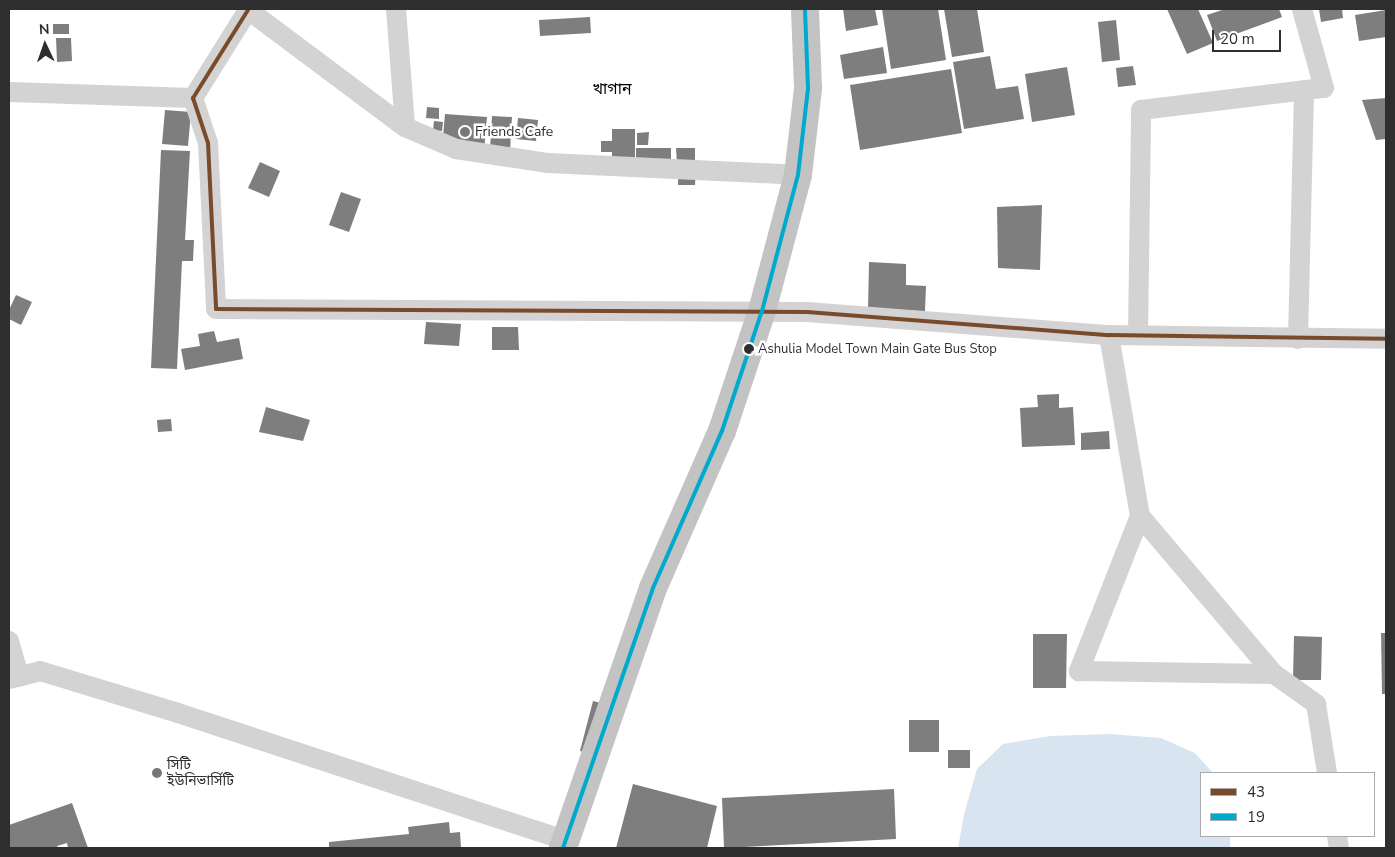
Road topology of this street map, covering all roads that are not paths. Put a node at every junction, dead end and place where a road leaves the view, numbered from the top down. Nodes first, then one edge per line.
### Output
1 (248, 9) edge
2 (396, 9) edge
3 (805, 9) edge
4 (1302, 9) edge
5 (1304, 90) junction
6 (9, 92) edge
7 (193, 98) junction
8 (405, 126) junction
9 (798, 175) junction
10 (762, 311) junction
11 (1109, 334) junction
12 (1138, 335) junction
13 (1298, 339) junction
14 (1386, 339) edge
15 (1140, 516) junction
16 (9, 641) edge
17 (1274, 674) junction
18 (14, 678) edge
19 (1327, 772) edge
20 (564, 844) edge

1 - 7 street
1 - 8 street
2 - 8 street
3 - 9 highway
4 - 5 street
5 - 12 street
5 - 13 street
6 - 7 street
7 - 10 street
8 - 9 street
9 - 10 highway
10 - 11 street
10 - 20 highway
11 - 12 street
11 - 15 street
12 - 13 street
13 - 14 street
15 - 17 street
15 - 17 street
16 - 18 street
17 - 19 street
18 - 20 street

